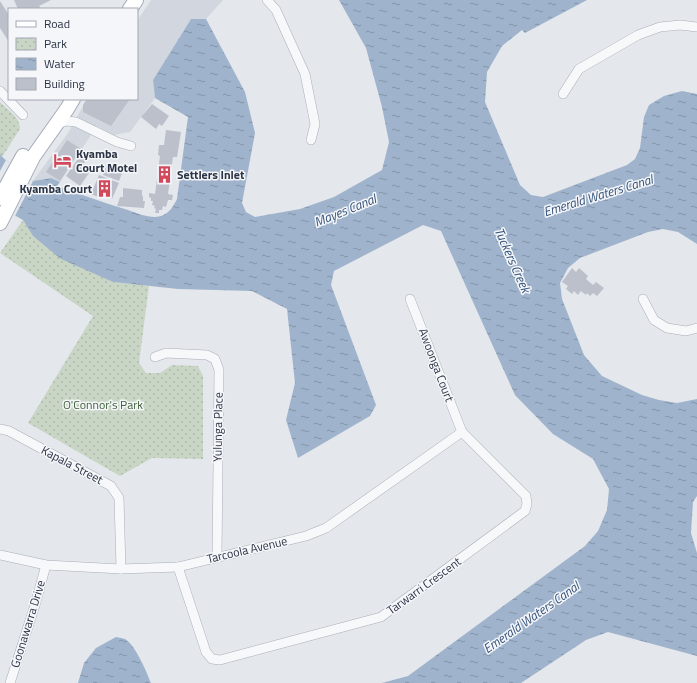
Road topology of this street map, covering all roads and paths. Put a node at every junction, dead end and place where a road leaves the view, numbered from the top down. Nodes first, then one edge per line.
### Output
1 (268, 0) edge
2 (697, 27) edge
3 (0, 91) edge
4 (563, 94) dead end
5 (8, 99) edge
6 (9, 100) edge
7 (71, 100) edge
8 (72, 100) edge
9 (72, 100) edge
10 (23, 115) dead end
11 (79, 123) junction
12 (56, 124) junction
13 (310, 140) dead end
14 (131, 146) dead end
15 (21, 169) junction
16 (2, 210) edge
17 (410, 299) dead end
18 (643, 299) dead end
19 (697, 328) edge
20 (155, 358) dead end
21 (0, 429) edge
22 (462, 432) junction
23 (0, 556) edge
24 (216, 557) junction
25 (46, 564) junction
26 (178, 567) junction
27 (121, 569) junction
28 (10, 683) edge

1 - 13 street
2 - 4 street
3 - 5 street
6 - 10 street
7 - 15 main road
8 - 11 street
9 - 12 main road
11 - 12 street
11 - 14 street
12 - 15 main road
15 - 16 main road
17 - 22 street, Awoonga Court
18 - 19 street
20 - 24 street, Yulunga Place
21 - 27 street, Kapala Street
22 - 24 street, Tarcoola Avenue
22 - 26 street, Tarwarri Crescent
23 - 25 street, Tarcoola Avenue
24 - 26 street, Tarcoola Avenue
25 - 27 street, Tarcoola Avenue
25 - 28 street, Goonawarra Drive
26 - 27 street, Tarcoola Avenue

